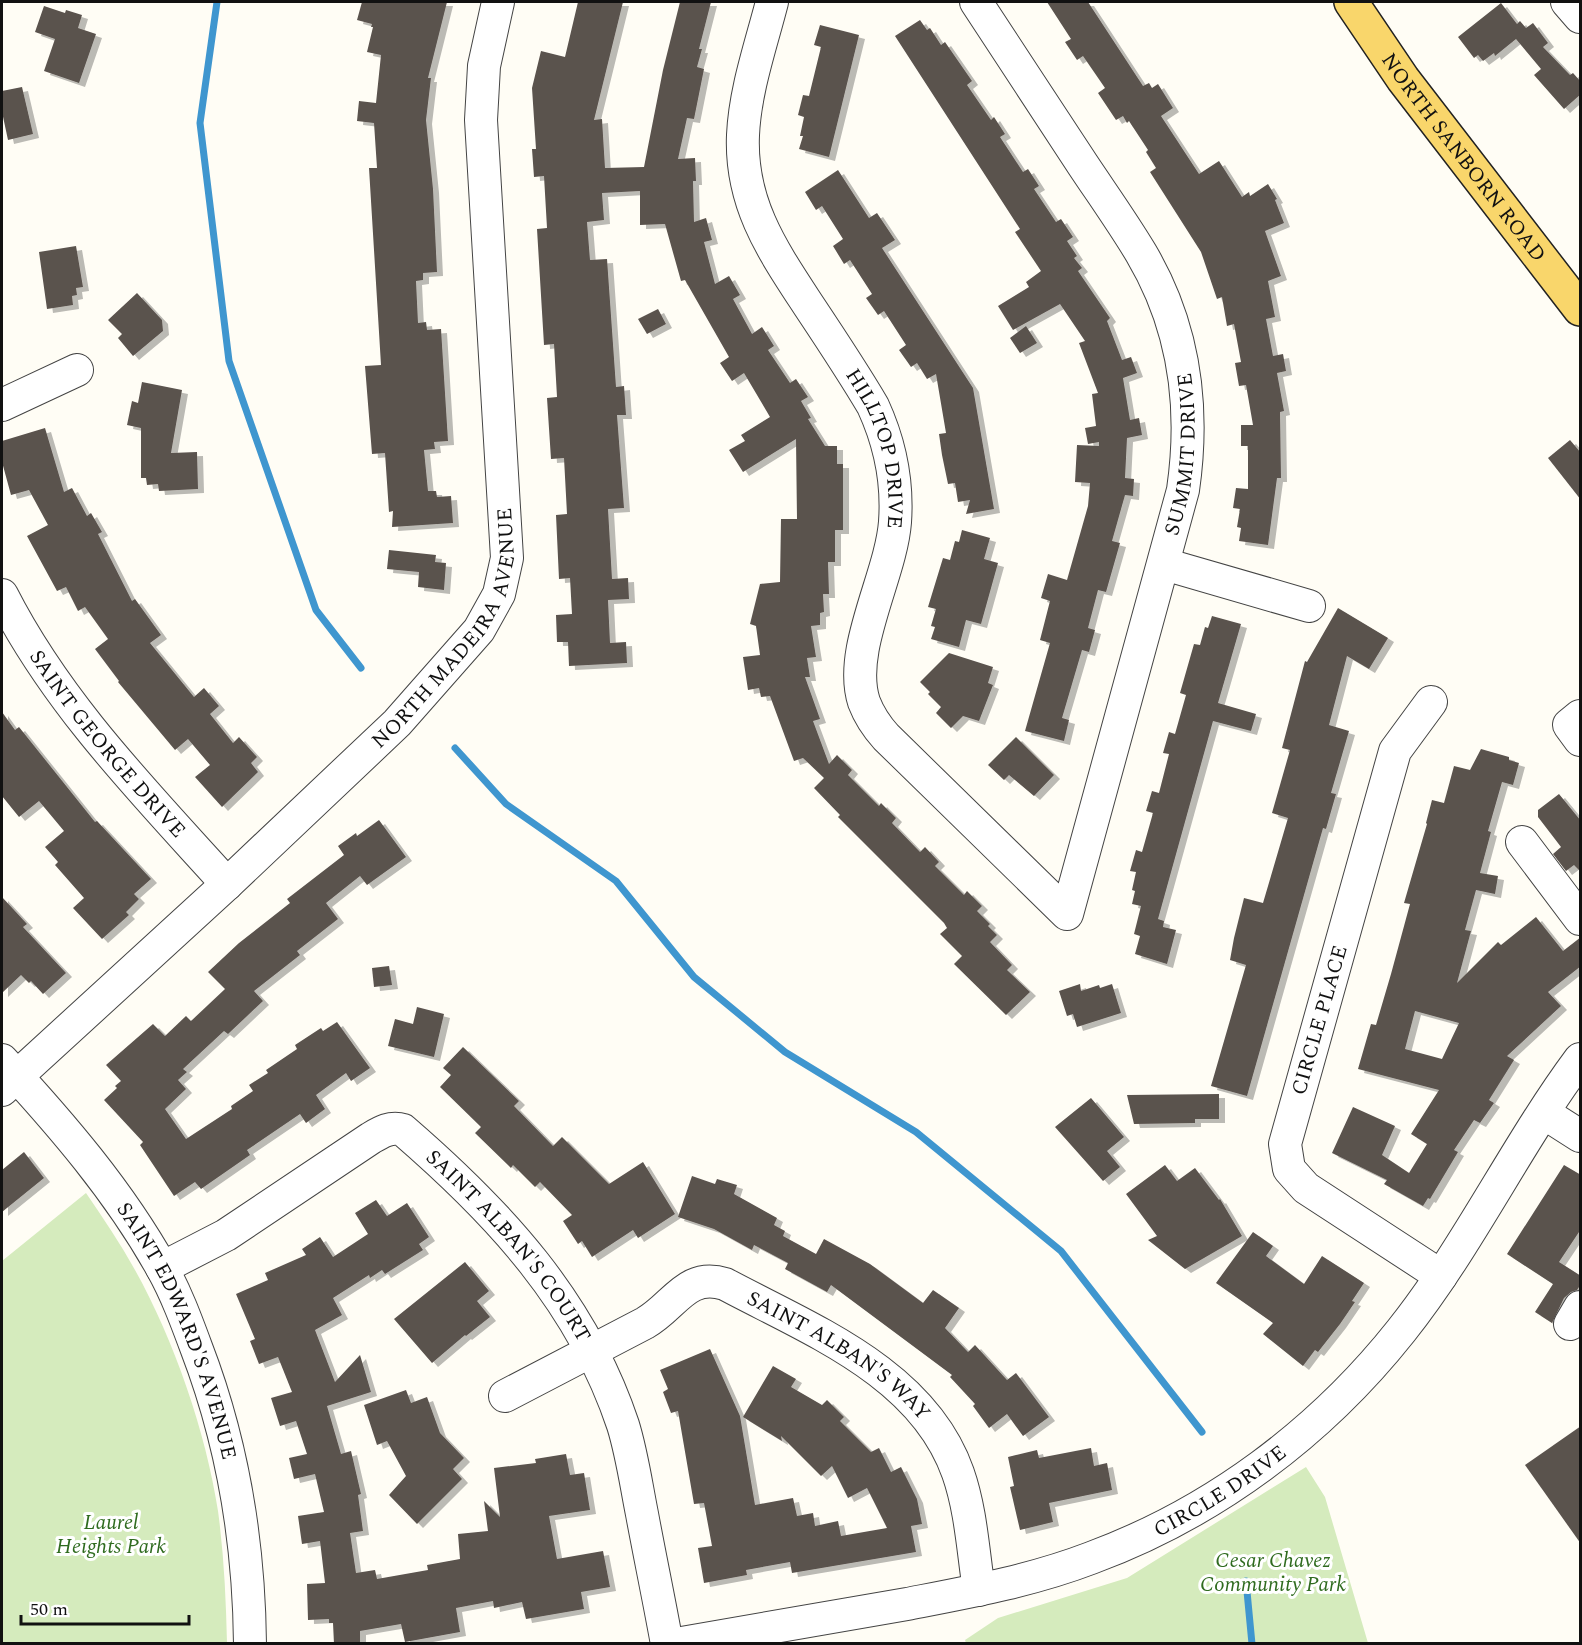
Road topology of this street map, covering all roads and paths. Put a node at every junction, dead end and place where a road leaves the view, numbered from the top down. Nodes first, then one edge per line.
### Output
1 (498, 2) edge
2 (772, 2) edge
3 (976, 2) edge
4 (1351, 2) edge
5 (1567, 2) edge
6 (1581, 17) edge
7 (1581, 309) edge
8 (76, 370) dead end
9 (2, 405) edge
10 (1164, 564) junction
11 (2, 595) edge
12 (1309, 606) dead end
13 (1431, 702) dead end
14 (1581, 716) edge
15 (1581, 740) edge
16 (1522, 842) dead end
17 (227, 884) junction
18 (1067, 914) joint
19 (1581, 919) edge
20 (1581, 1059) edge
21 (7, 1076) edge
22 (1544, 1113) junction
23 (1581, 1136) edge
24 (162, 1268) junction
25 (1440, 1276) junction
26 (591, 1352) junction
27 (505, 1396) dead end
28 (979, 1590) junction
29 (828, 1631) edge
30 (250, 1644) edge
31 (667, 1644) edge
32 (676, 1644) edge

1 - 17 street, NORTH MADEIRA AVENUE
2 - 18 street, HILLTOP DRIVE
3 - 10 street, SUMMIT DRIVE
4 - 7 main road, NORTH SANBORN ROAD
5 - 6 street
8 - 9 street
10 - 12 street
10 - 18 street, SUMMIT DRIVE
11 - 17 street, SAINT GEORGE DRIVE
13 - 25 street, CIRCLE PLACE
14 - 15 street
16 - 19 street
17 - 21 street, NORTH MADEIRA AVENUE
20 - 22 street, CIRCLE DRIVE
21 - 24 street, SAINT EDWARD'S AVENUE
22 - 23 street
22 - 25 street, CIRCLE DRIVE
24 - 26 street, SAINT ALBAN'S COURT
24 - 30 street, SAINT EDWARD'S AVENUE
25 - 28 street, CIRCLE DRIVE
26 - 27 street, SAINT ALBAN'S WAY
26 - 28 street, SAINT ALBAN'S WAY
26 - 31 street, SAINT ALBAN'S COURT
28 - 29 street, CIRCLE DRIVE
29 - 32 street, CIRCLE DRIVE

